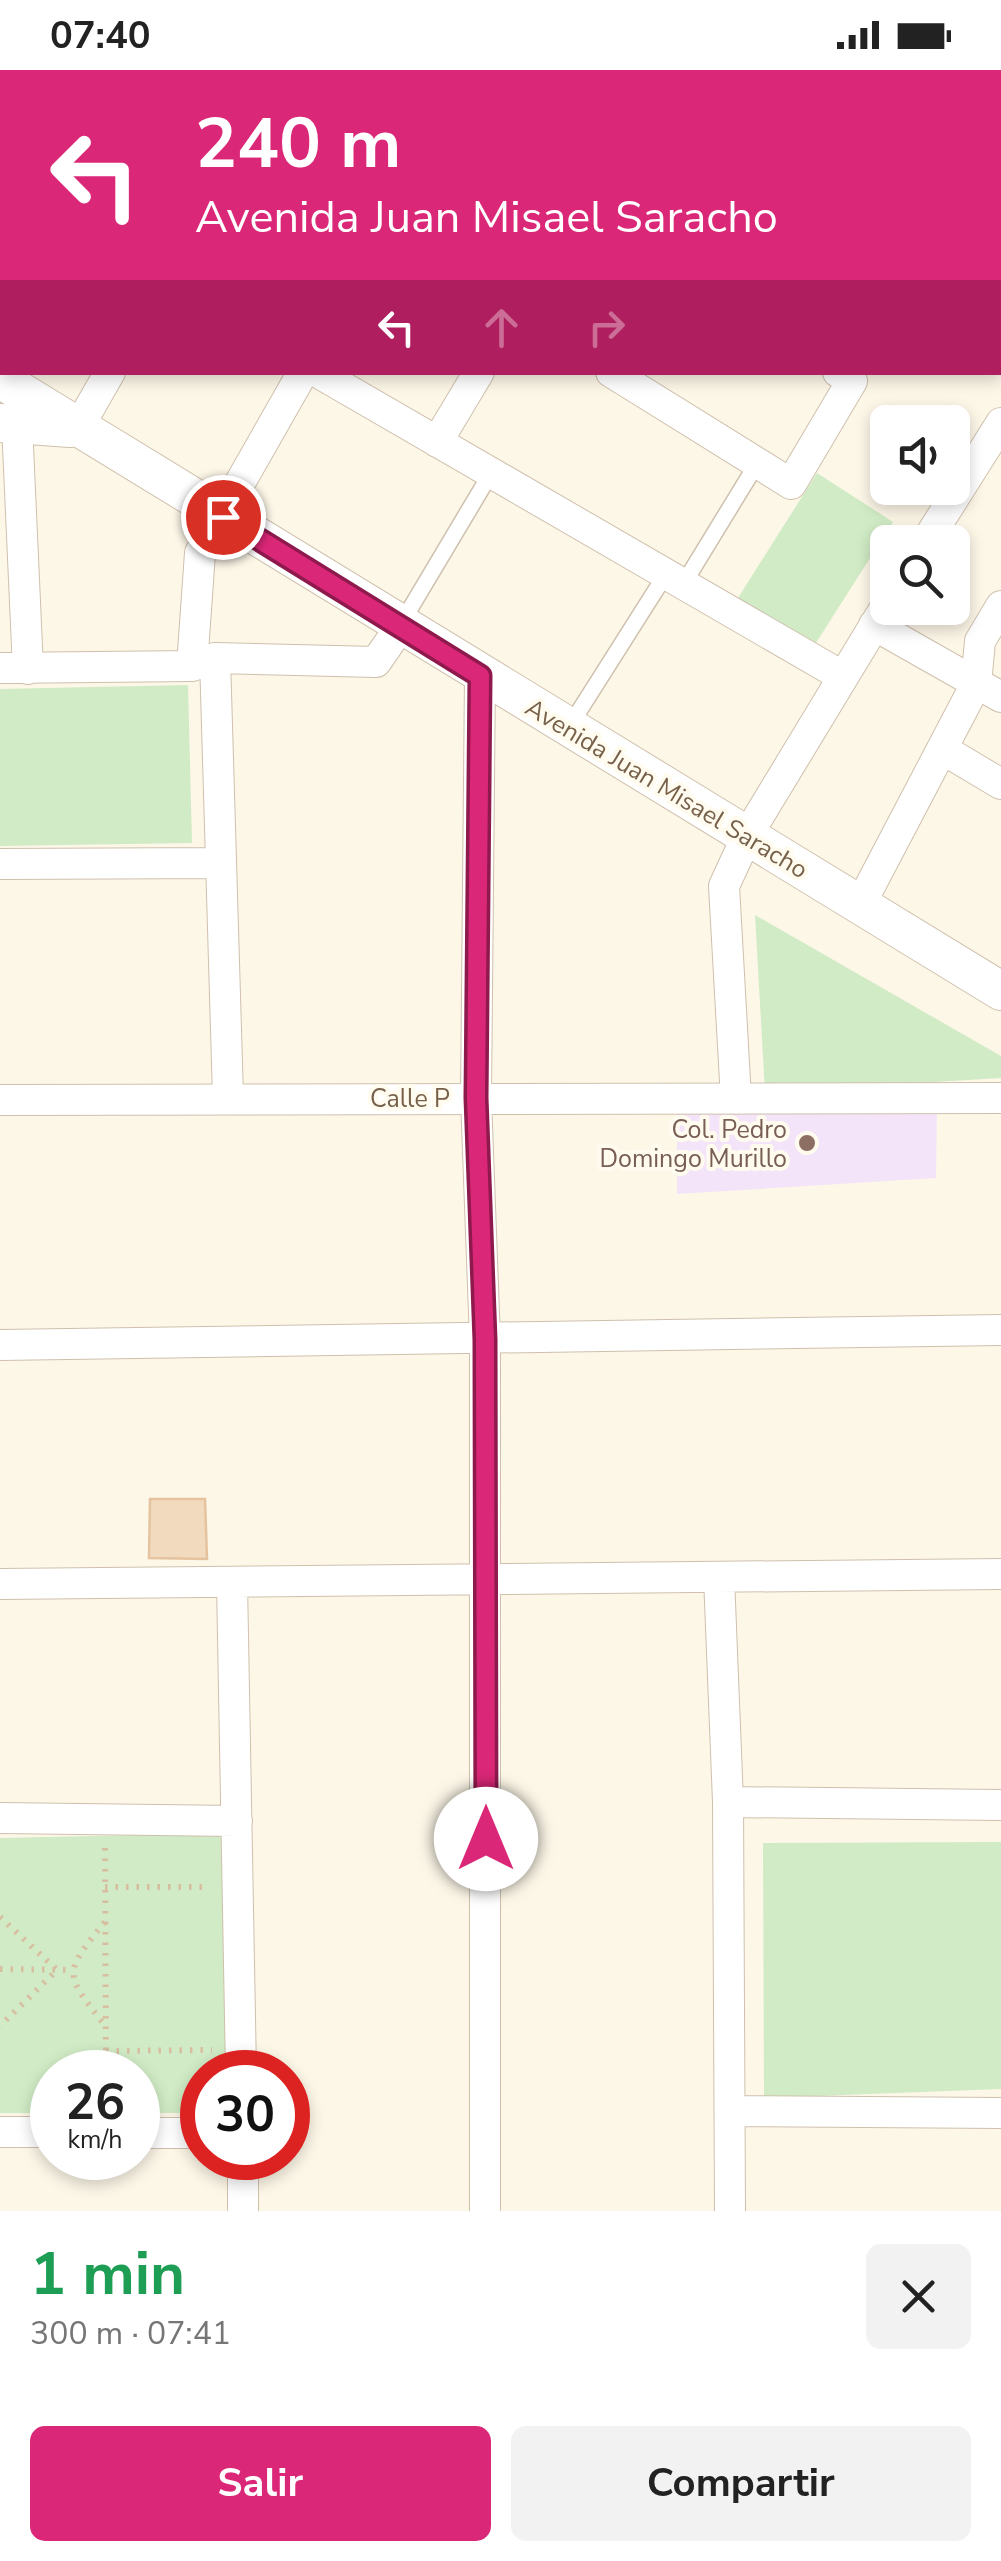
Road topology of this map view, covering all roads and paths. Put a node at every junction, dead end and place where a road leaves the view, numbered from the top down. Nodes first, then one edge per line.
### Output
1 (108, 375) edge
2 (301, 375) edge
3 (322, 375) edge
4 (478, 375) edge
5 (616, 375) edge
6 (845, 377) edge
7 (0, 379) edge
8 (9, 423) edge
9 (1001, 423) edge
10 (78, 428) junction
11 (437, 442) junction
12 (758, 462) junction
13 (491, 473) junction
14 (223, 517) junction
15 (937, 525) edge
16 (675, 579) junction
17 (1001, 606) edge
18 (873, 625) edge
19 (895, 625) edge
20 (400, 626) junction
21 (204, 662) junction
22 (14, 668) edge
23 (480, 676) junction
24 (842, 676) junction
25 (988, 691) edge
26 (568, 728) junction
27 (942, 749) junction
28 (1001, 784) edge
29 (748, 834) junction
30 (220, 862) junction
31 (0, 864) edge
32 (859, 907) junction
33 (1001, 990) edge
34 (228, 1097) junction
35 (476, 1098) junction
36 (1001, 1098) edge
37 (0, 1100) edge
38 (736, 1100) junction
39 (1001, 1330) edge
40 (485, 1340) junction
41 (0, 1345) edge
42 (1001, 1574) edge
43 (719, 1577) junction
44 (486, 1579) junction
45 (232, 1582) junction
46 (0, 1584) edge
47 (728, 1802) junction
48 (1001, 1806) edge
49 (0, 1818) edge
50 (237, 1821) junction
51 (105, 1842) dead end
52 (106, 1887) junction
53 (219, 1888) dead end
54 (0, 1917) edge
55 (106, 1921) junction
56 (0, 1969) edge
57 (56, 1970) junction
58 (73, 1970) junction
59 (0, 2026) edge
60 (106, 2027) junction
61 (106, 2050) edge
62 (232, 2050) edge
63 (732, 2111) junction
64 (1001, 2113) edge
65 (0, 2132) edge
66 (30, 2132) edge
67 (242, 2180) edge
68 (243, 2211) edge
69 (486, 2211) edge
70 (730, 2211) edge

1 - 10 street
2 - 14 street
3 - 11 street
4 - 11 street
5 - 12 street
6 - 12 street
7 - 10 street, Avenida Juan Misael Saracho
8 - 10 street, Avenida Juan Misael Saracho
8 - 22 street
9 - 15 street
10 - 14 street, Avenida Juan Misael Saracho
11 - 13 street
12 - 16 lane
13 - 16 street
13 - 20 lane
14 - 20 street, Avenida Juan Misael Saracho
14 - 21 street
16 - 24 street
16 - 26 lane
17 - 25 street
18 - 24 street
19 - 25 street
20 - 21 street
20 - 23 street, Avenida Juan Misael Saracho
21 - 22 street
21 - 30 street
23 - 26 street, Avenida Juan Misael Saracho
23 - 35 street
24 - 29 street
25 - 27 street
26 - 29 street, Avenida Juan Misael Saracho
27 - 28 street
27 - 32 street
29 - 32 street, Avenida Juan Misael Saracho
29 - 38 street
30 - 31 street
30 - 34 street
32 - 33 street, Avenida Juan Misael Saracho
34 - 35 street, Calle P
34 - 37 street, Calle P
35 - 38 street, Calle P
35 - 40 street
36 - 38 street, Calle P
39 - 40 street
40 - 41 street
40 - 44 street
42 - 43 street
43 - 44 street
43 - 47 street
44 - 45 street
44 - 69 street
45 - 46 street
45 - 50 street
47 - 48 street
47 - 63 street
49 - 50 street
50 - 62 street
51 - 52 path
52 - 53 path
52 - 55 path
54 - 57 path
55 - 58 path
55 - 60 path
56 - 57 path
57 - 58 path
57 - 59 path
58 - 60 path
60 - 61 path
63 - 64 street
63 - 70 street
65 - 66 street
67 - 68 street

